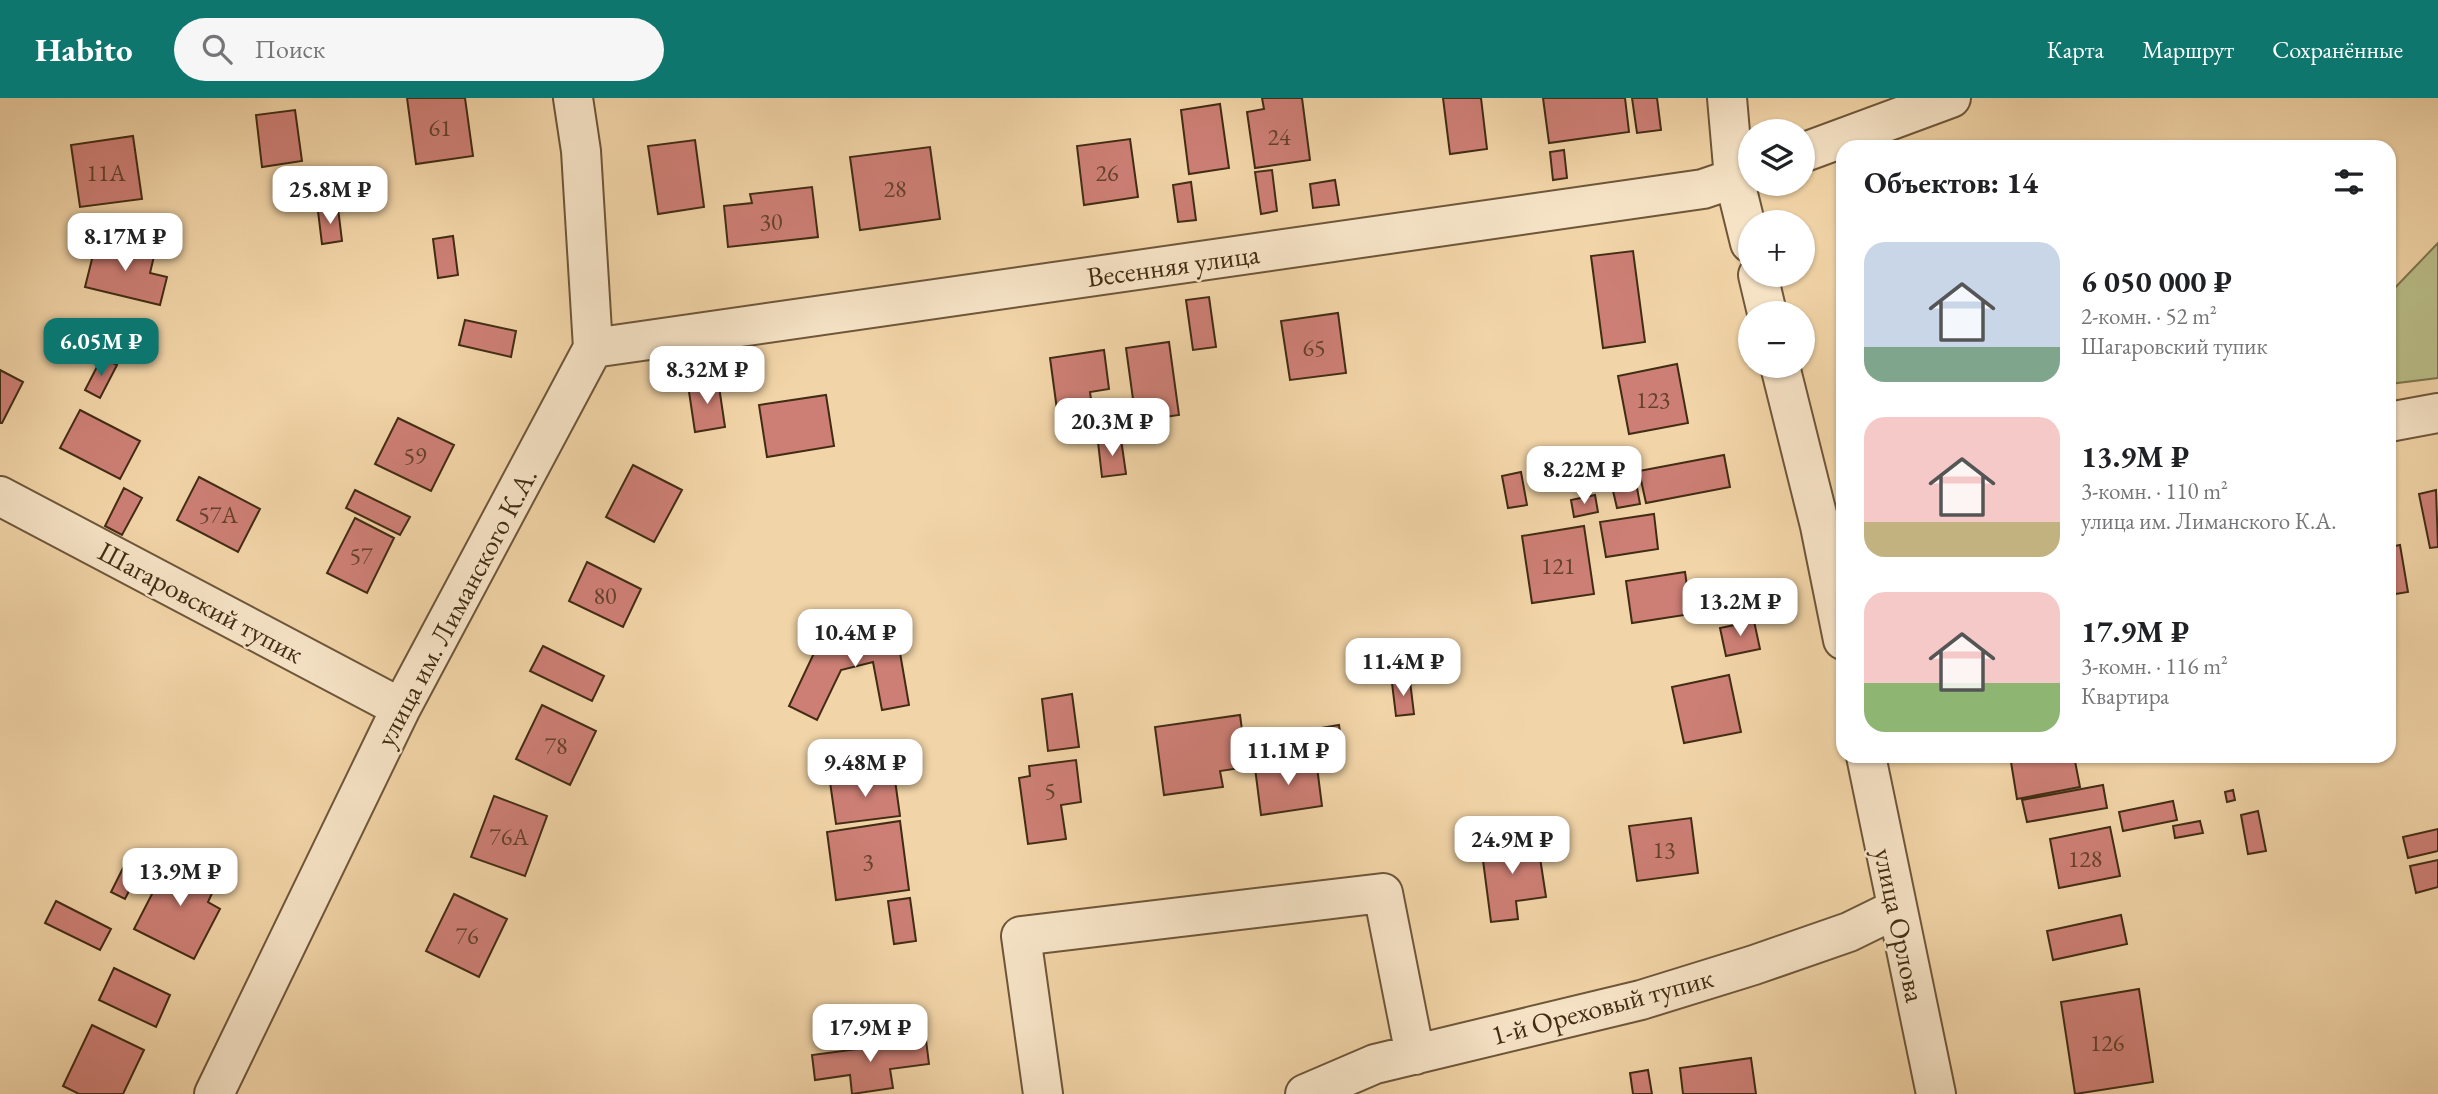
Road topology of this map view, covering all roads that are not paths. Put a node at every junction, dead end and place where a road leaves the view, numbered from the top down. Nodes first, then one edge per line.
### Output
1 (573, 98) edge
2 (1727, 98) edge
3 (1951, 98) edge
4 (1836, 140) edge
5 (1837, 140) edge
6 (1815, 148) edge
7 (1738, 155) edge
8 (1738, 177) edge
9 (593, 348) junction
10 (1784, 378) edge
11 (2438, 413) edge
12 (2396, 421) edge
13 (0, 496) edge
14 (1831, 524) edge
15 (1836, 572) edge
16 (401, 708) junction
17 (1867, 763) edge
18 (1896, 909) junction
19 (1415, 1055) junction
20 (214, 1094) edge
21 (1043, 1094) edge
22 (1305, 1094) edge
23 (1936, 1094) edge

1 - 9 street
2 - 7 street
3 - 5 street
4 - 6 street
8 - 9 street, Весенняя улица
9 - 16 street, улица им. Лиманского К.А.
10 - 14 street
11 - 12 street
13 - 16 street, Шагаровский тупик
14 - 15 street
16 - 20 street, улица им. Лиманского К.А.
17 - 18 street, улица Орлова
18 - 19 street, 1-й Ореховый тупик
18 - 23 street, улица Орлова
19 - 21 street
19 - 22 street, 1-й Ореховый тупик

